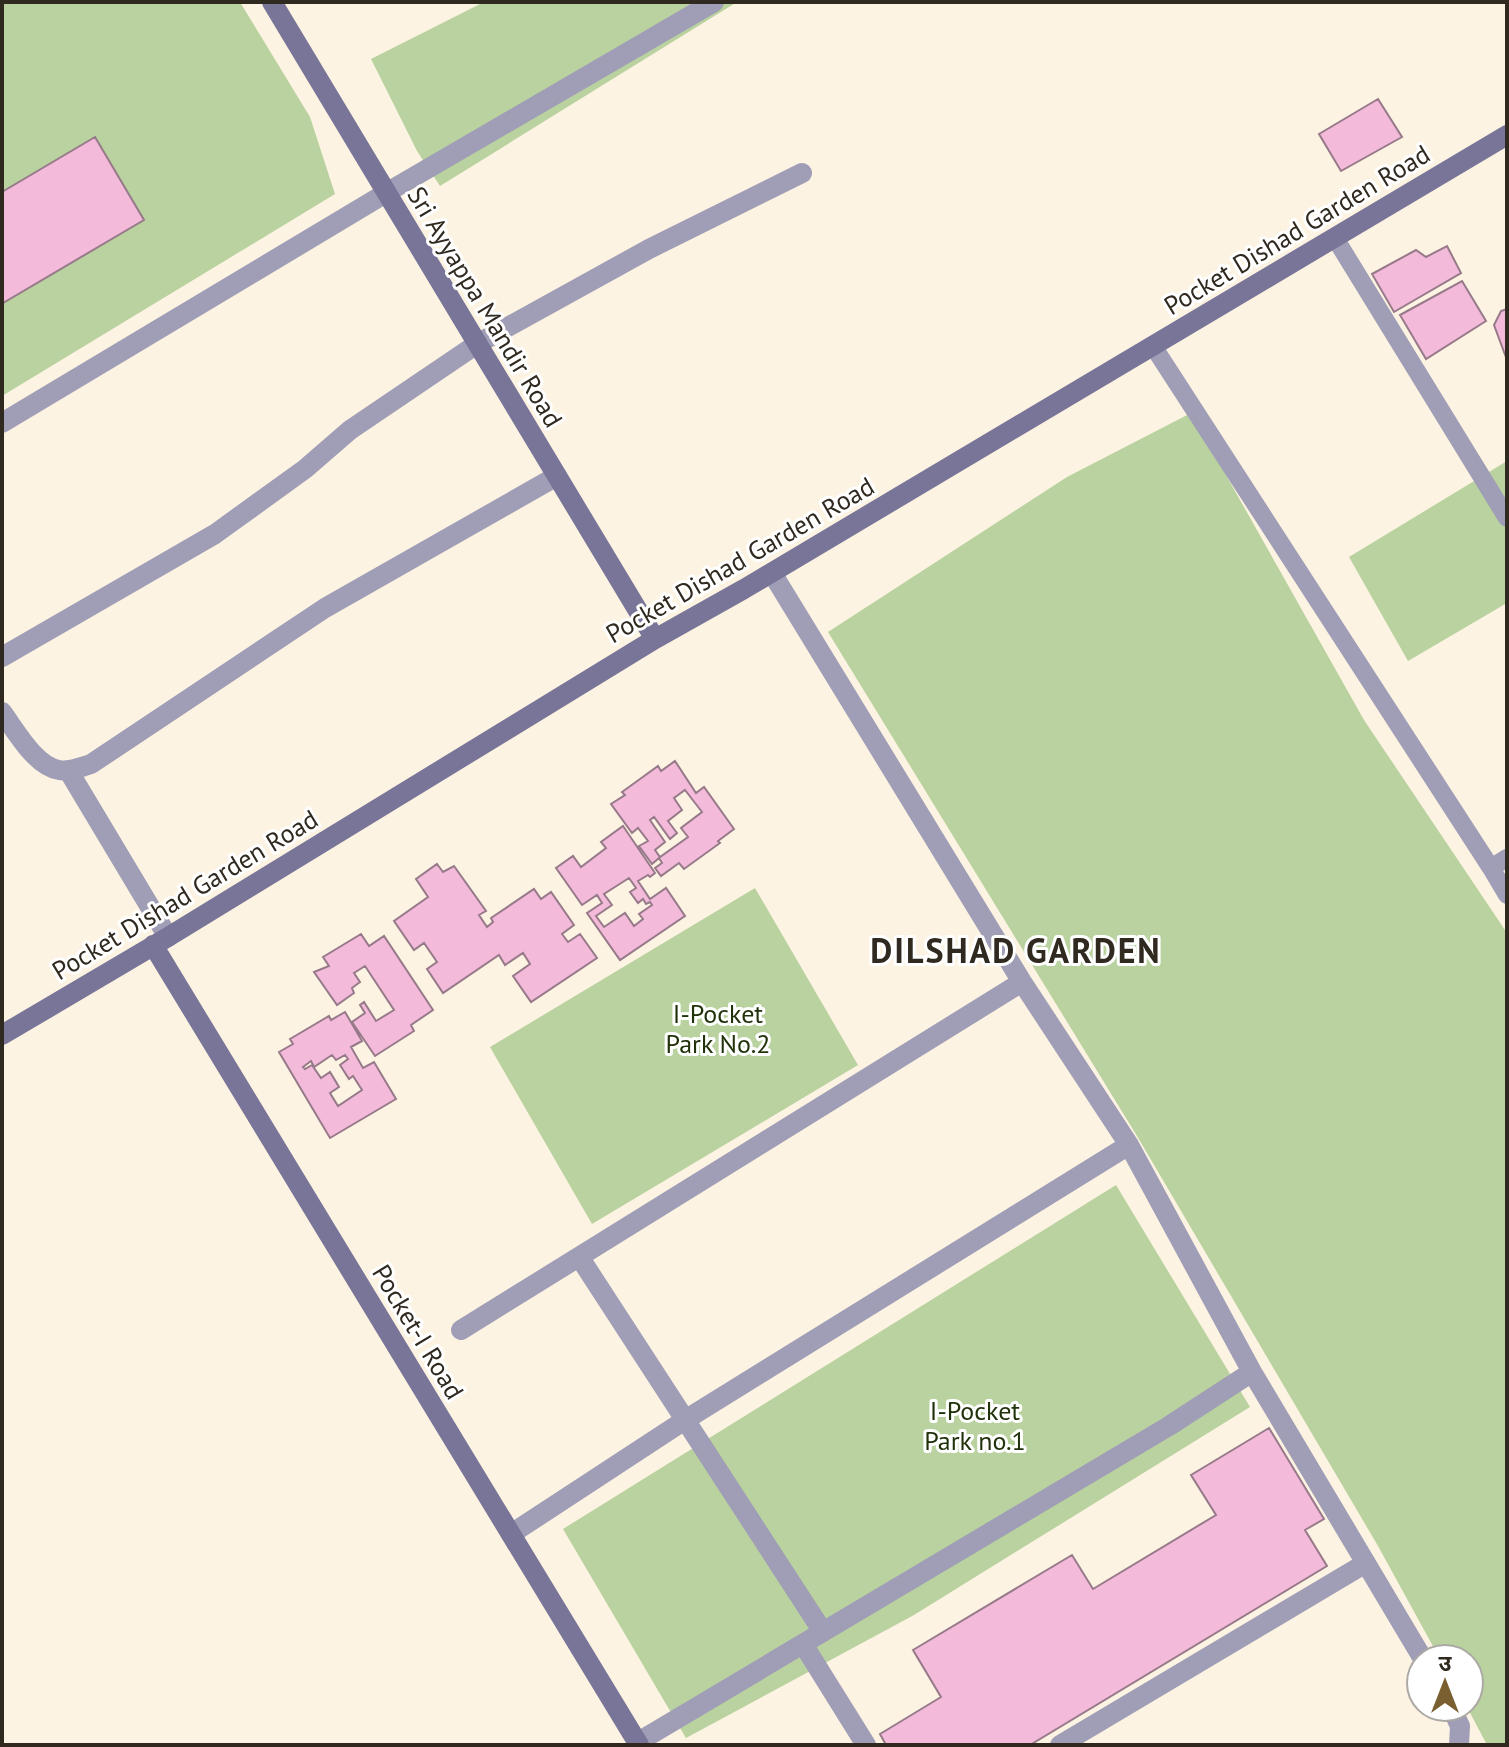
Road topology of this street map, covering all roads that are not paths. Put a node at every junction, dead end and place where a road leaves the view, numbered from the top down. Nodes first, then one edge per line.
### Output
1 (272, 2) edge
2 (714, 2) edge
3 (1507, 135) edge
4 (802, 173) dead end
5 (386, 193) junction
6 (1335, 238) junction
7 (477, 344) junction
8 (1153, 346) junction
9 (2, 423) edge
10 (557, 476) junction
11 (1507, 518) edge
12 (772, 573) junction
13 (655, 639) junction
14 (2, 657) edge
15 (2, 712) edge
16 (68, 770) junction
17 (1499, 863) edge
18 (1507, 895) edge
19 (161, 941) junction
20 (1022, 982) junction
21 (2, 1035) edge
22 (1129, 1145) junction
23 (580, 1258) junction
24 (461, 1330) dead end
25 (1252, 1372) junction
26 (685, 1420) junction
27 (511, 1534) junction
28 (1366, 1563) junction
29 (823, 1632) junction
30 (1414, 1643) edge
31 (803, 1644) junction
32 (1459, 1723) edge
33 (638, 1744) edge
34 (866, 1745) edge
35 (1060, 1745) edge
36 (1459, 1745) edge

1 - 5 street, Sri Ayyappa Mandir Road
2 - 5 street
3 - 6 street, Pocket Dishad Garden Road
4 - 7 street
5 - 7 street, Sri Ayyappa Mandir Road
5 - 9 street
6 - 8 street, Pocket Dishad Garden Road
6 - 11 lane
7 - 10 street, Sri Ayyappa Mandir Road
7 - 14 street
8 - 12 street, Pocket Dishad Garden Road
8 - 17 lane
10 - 13 street, Sri Ayyappa Mandir Road
10 - 16 street
12 - 13 street, Pocket Dishad Garden Road
12 - 20 street
13 - 19 street, Pocket Dishad Garden Road
15 - 16 street
16 - 19 street
17 - 18 lane
19 - 21 street, Pocket Dishad Garden Road
19 - 27 street, Pocket-I Road
20 - 22 street
20 - 23 street
22 - 25 street
22 - 26 street
23 - 24 street
23 - 26 street
25 - 28 street
25 - 29 street
26 - 27 street
26 - 29 street
27 - 33 street, Pocket-I Road
28 - 30 street
28 - 35 street
29 - 31 street
31 - 33 street
31 - 34 street
32 - 36 street

